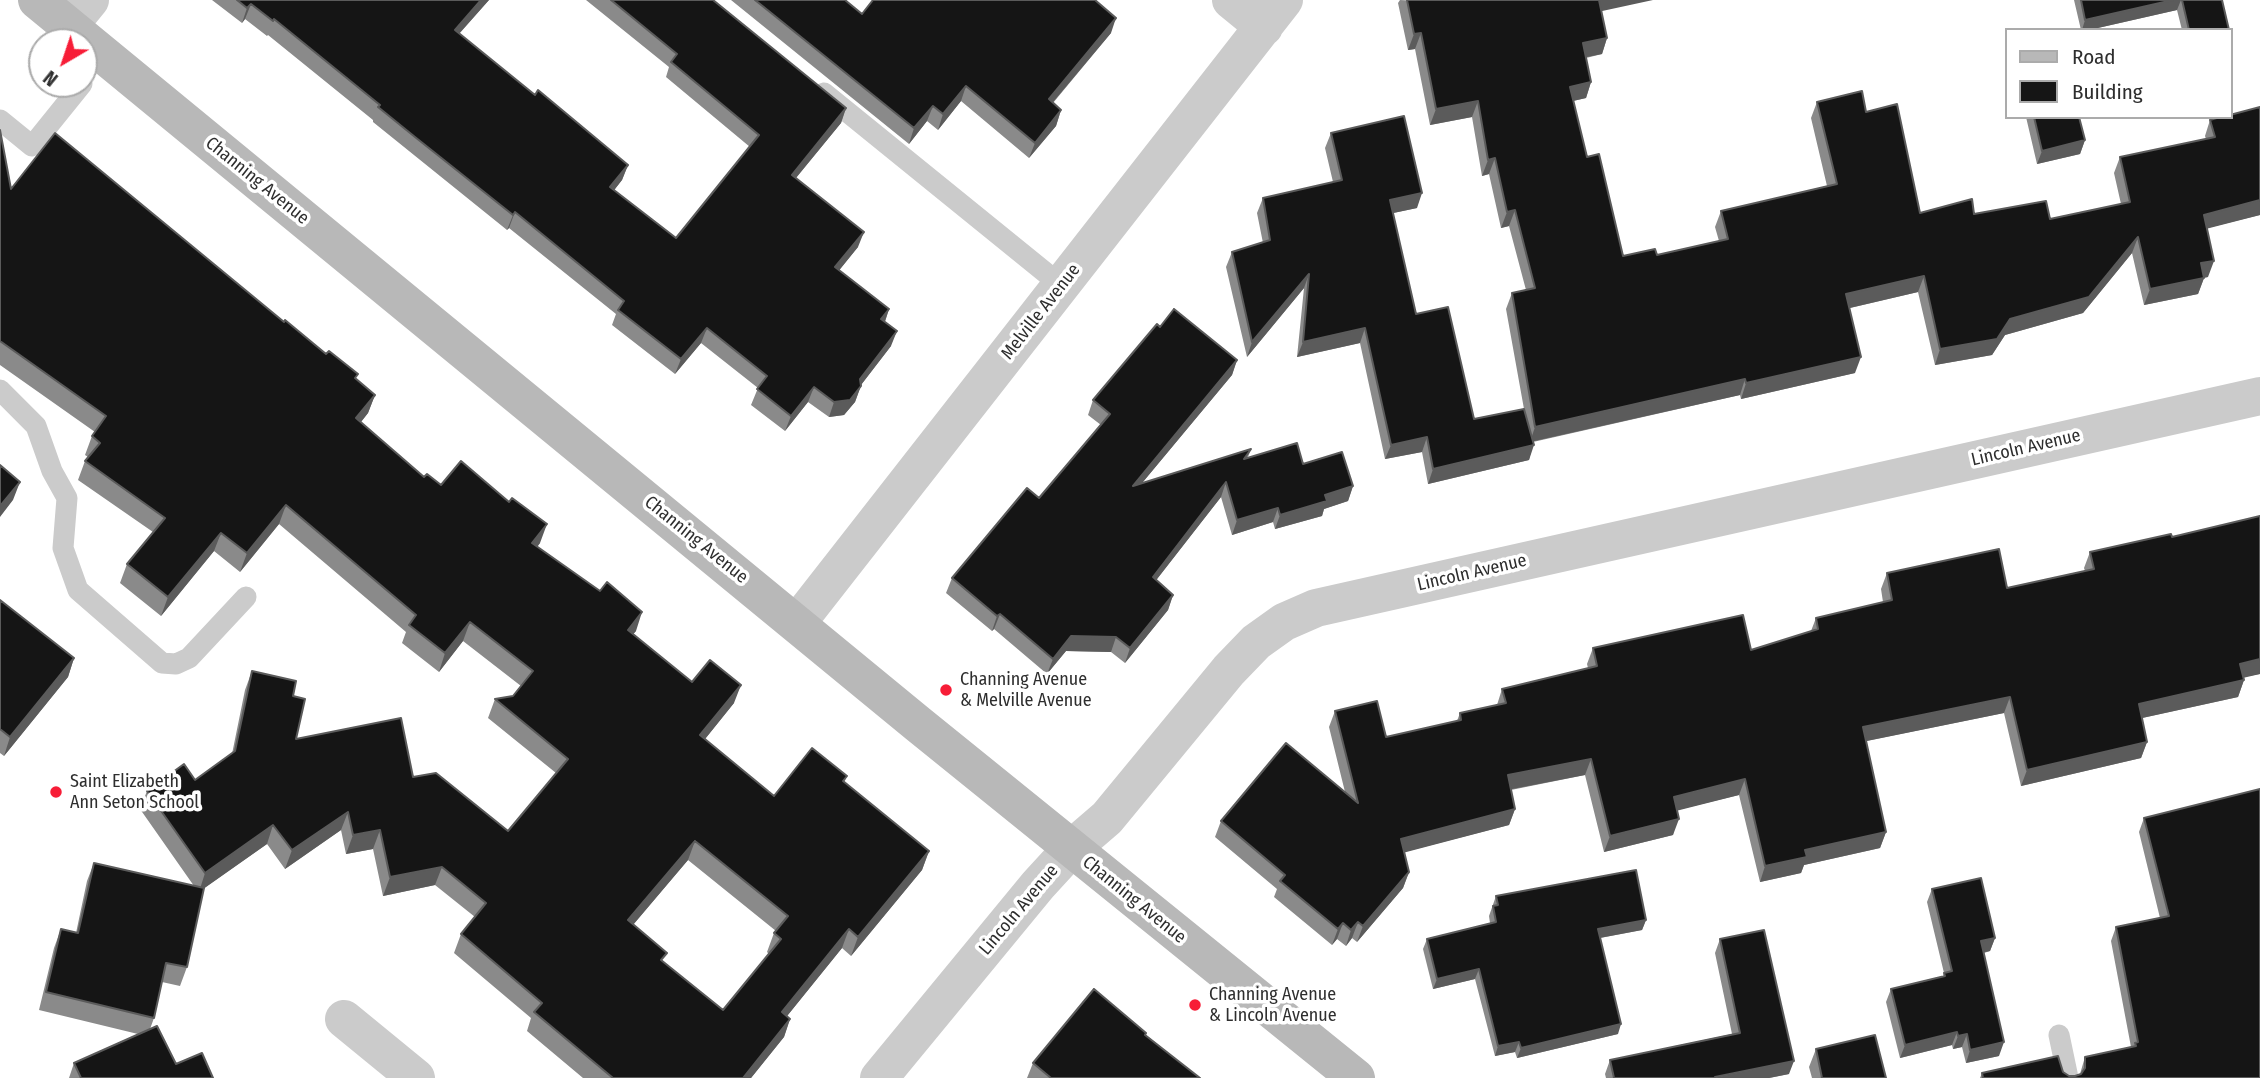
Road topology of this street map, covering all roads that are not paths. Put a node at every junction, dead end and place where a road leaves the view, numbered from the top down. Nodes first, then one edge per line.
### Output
1 (37, 0) edge
2 (1231, 0) edge
3 (79, 13) edge
4 (1274, 13) edge
5 (807, 79) edge
6 (98, 80) edge
7 (71, 98) edge
8 (0, 120) edge
9 (1062, 286) junction
10 (0, 390) edge
11 (2260, 396) edge
12 (246, 597) dead end
13 (797, 623) junction
14 (1071, 849) junction
15 (344, 1019) dead end
16 (2059, 1035) dead end
17 (416, 1078) edge
18 (879, 1078) edge
19 (1356, 1078) edge
20 (2068, 1078) edge

1 - 3 street, Channing Avenue
2 - 4 street
4 - 9 street, Melville Avenue
5 - 9 lane
6 - 13 street, Channing Avenue
7 - 8 lane
9 - 13 street, Melville Avenue
10 - 12 lane
11 - 14 street, Lincoln Avenue
13 - 14 street, Channing Avenue
14 - 18 street, Lincoln Avenue
14 - 19 street, Channing Avenue
15 - 17 street
16 - 20 lane

